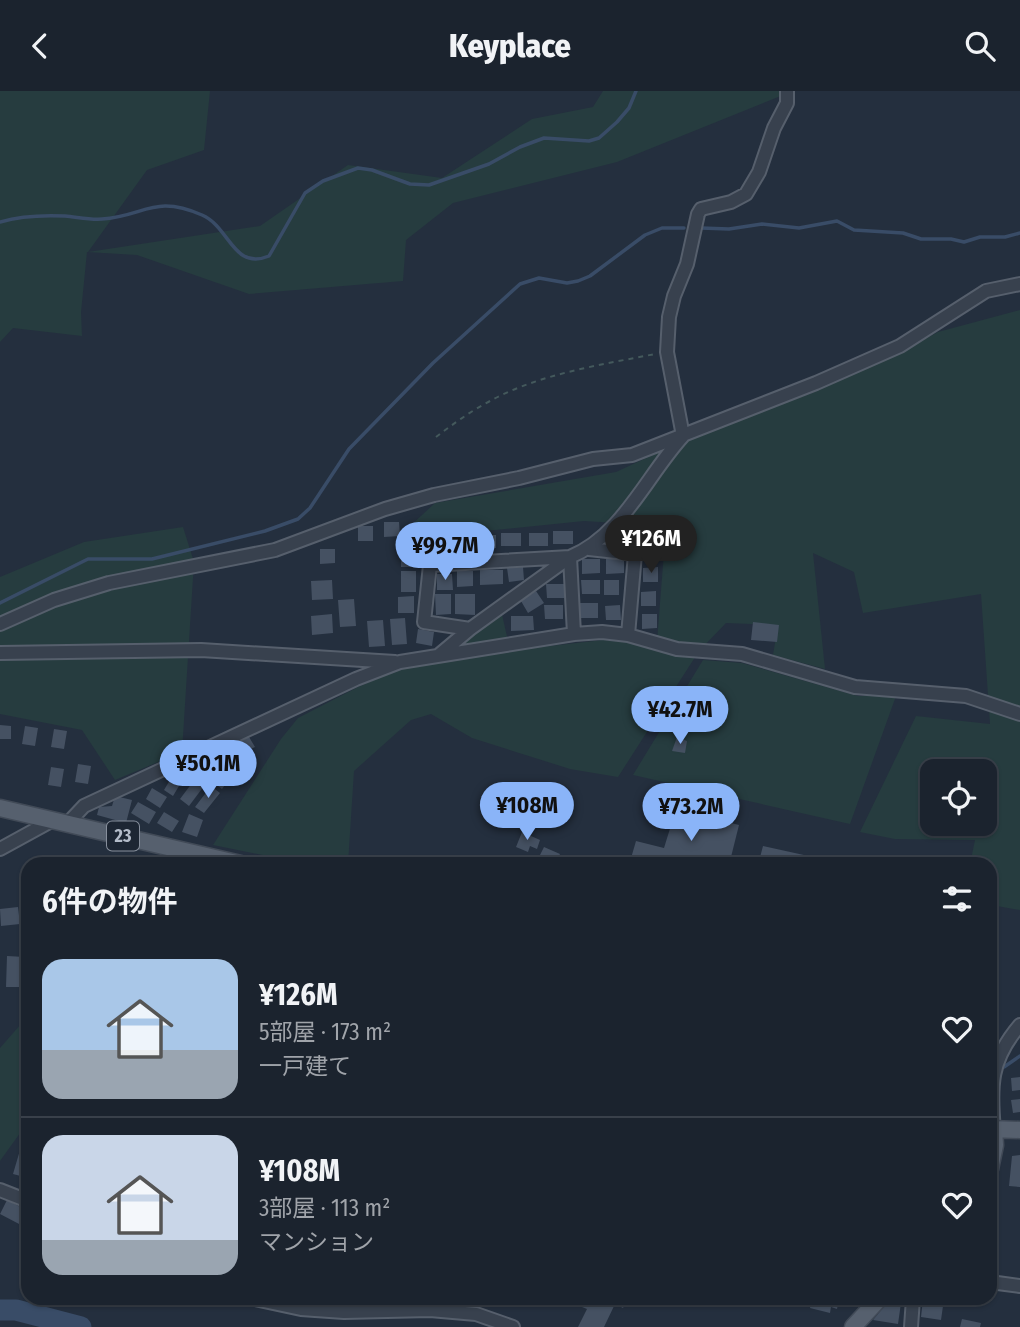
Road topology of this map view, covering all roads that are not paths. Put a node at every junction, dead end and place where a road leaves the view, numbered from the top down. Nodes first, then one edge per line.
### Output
1 (787, 91) edge
2 (1020, 284) edge
3 (683, 436) junction
4 (589, 549) junction
5 (570, 557) junction
6 (0, 624) edge
7 (470, 629) junction
8 (574, 634) junction
9 (628, 635) junction
10 (0, 653) edge
11 (439, 656) junction
12 (400, 662) junction
13 (1020, 713) edge
14 (0, 809) edge
15 (61, 822) junction
16 (0, 849) edge
17 (211, 857) edge
18 (1020, 1025) edge
19 (997, 1059) edge
20 (997, 1129) edge
21 (1020, 1131) edge
22 (0, 1190) edge
23 (21, 1198) edge
24 (997, 1283) edge
25 (1020, 1286) edge
26 (282, 1305) edge
27 (873, 1305) edge
28 (913, 1305) edge
29 (513, 1327) edge
30 (853, 1327) edge
31 (911, 1327) edge

1 - 3 street
2 - 3 street
3 - 4 street
3 - 6 street
4 - 5 street
4 - 9 street
5 - 7 street
5 - 7 street
5 - 8 street
7 - 11 street
8 - 9 street
8 - 11 street
9 - 13 street
10 - 12 street
11 - 12 street
12 - 15 street
14 - 15 main road, 23
15 - 16 street
15 - 17 main road, 23
18 - 19 street
20 - 21 main road
22 - 23 street
24 - 25 street
26 - 29 street
27 - 30 main road
28 - 31 street

